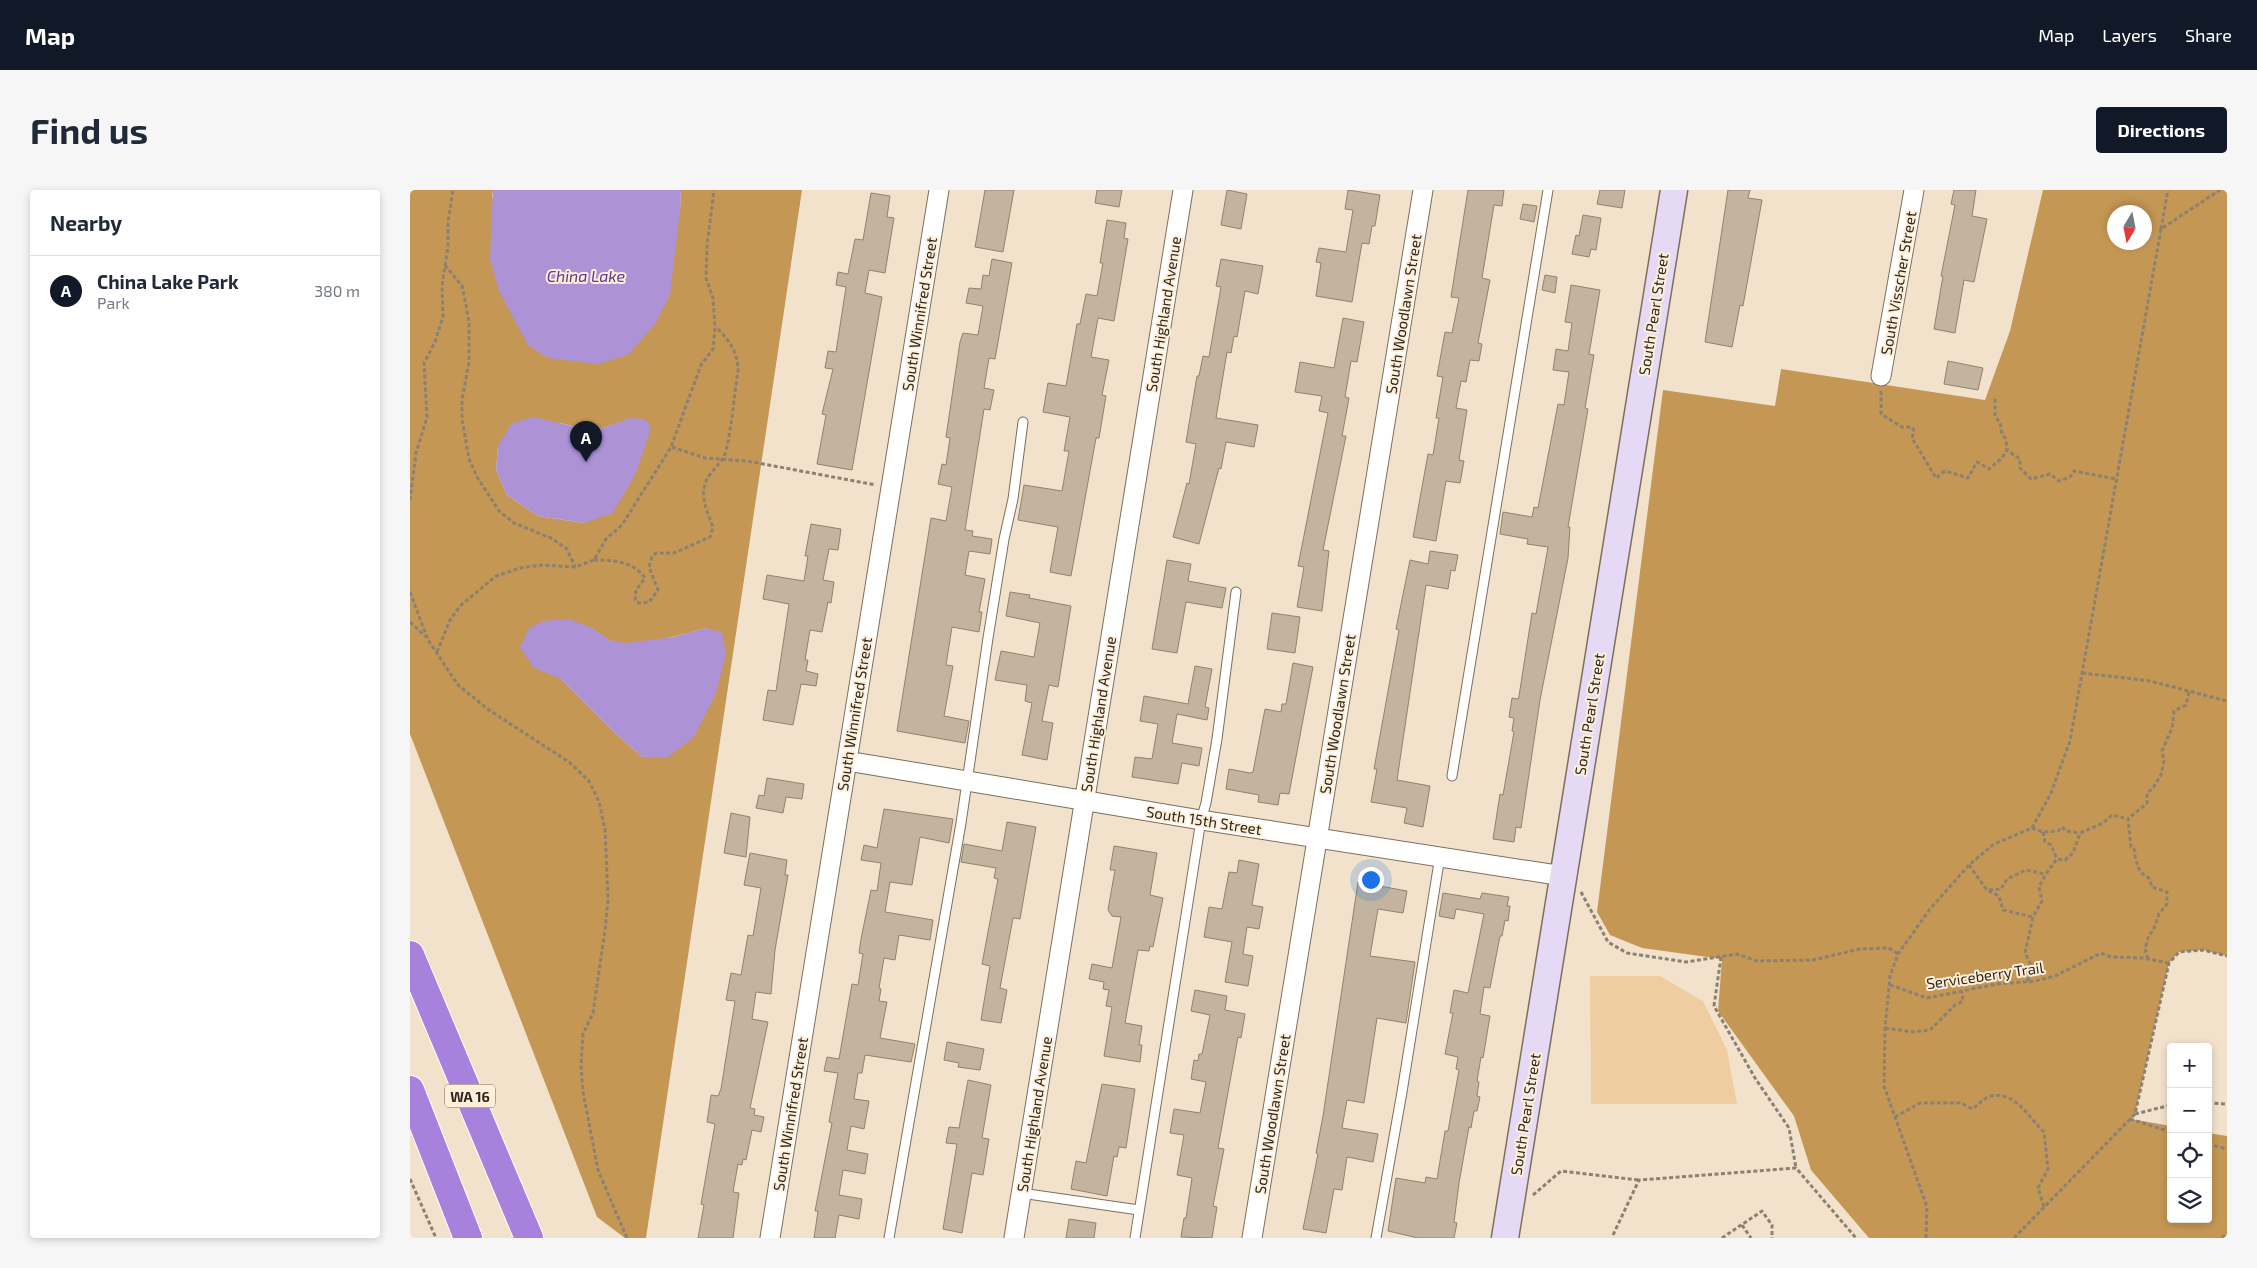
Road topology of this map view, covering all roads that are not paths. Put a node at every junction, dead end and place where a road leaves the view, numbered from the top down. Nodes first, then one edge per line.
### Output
1 (939, 190) edge
2 (1182, 190) edge
3 (1423, 190) edge
4 (1548, 190) edge
5 (1674, 190) edge
6 (1914, 190) edge
7 (1881, 376) road end
8 (1023, 422) dead end
9 (1236, 592) dead end
10 (847, 760) junction
11 (1452, 776) dead end
12 (966, 781) junction
13 (1084, 801) junction
14 (1201, 820) junction
15 (1317, 837) junction
16 (1440, 856) junction
17 (1572, 884) junction
18 (410, 955) edge
19 (410, 1090) edge
20 (410, 1114) edge
21 (1021, 1193) junction
22 (1139, 1210) junction
23 (458, 1213) junction
24 (468, 1238) edge
25 (529, 1238) edge
26 (770, 1238) edge
27 (889, 1238) edge
28 (1014, 1238) edge
29 (1135, 1238) edge
30 (1252, 1238) edge
31 (1376, 1238) edge
32 (1504, 1238) edge

1 - 10 street, South Winnifred Street
2 - 13 street, South Highland Avenue
3 - 15 street, South Woodlawn Street
4 - 11 lane
5 - 17 street, South Pearl Street
6 - 7 street, South Visscher Street
8 - 12 lane
9 - 14 lane
10 - 12 street, South 15th Street
10 - 26 street, South Winnifred Street
12 - 13 street, South 15th Street
12 - 27 lane
13 - 14 street, South 15th Street
13 - 21 street, South Highland Avenue
14 - 15 street, South 15th Street
14 - 22 lane
15 - 16 street, South 15th Street
15 - 30 street, South Woodlawn Street
16 - 17 street, South 15th Street
16 - 31 lane
17 - 32 street, South Pearl Street
18 - 25 highway, WA 16
19 - 23 highway
20 - 23 highway
21 - 22 lane
21 - 28 street, South Highland Avenue
22 - 29 lane
23 - 24 highway

